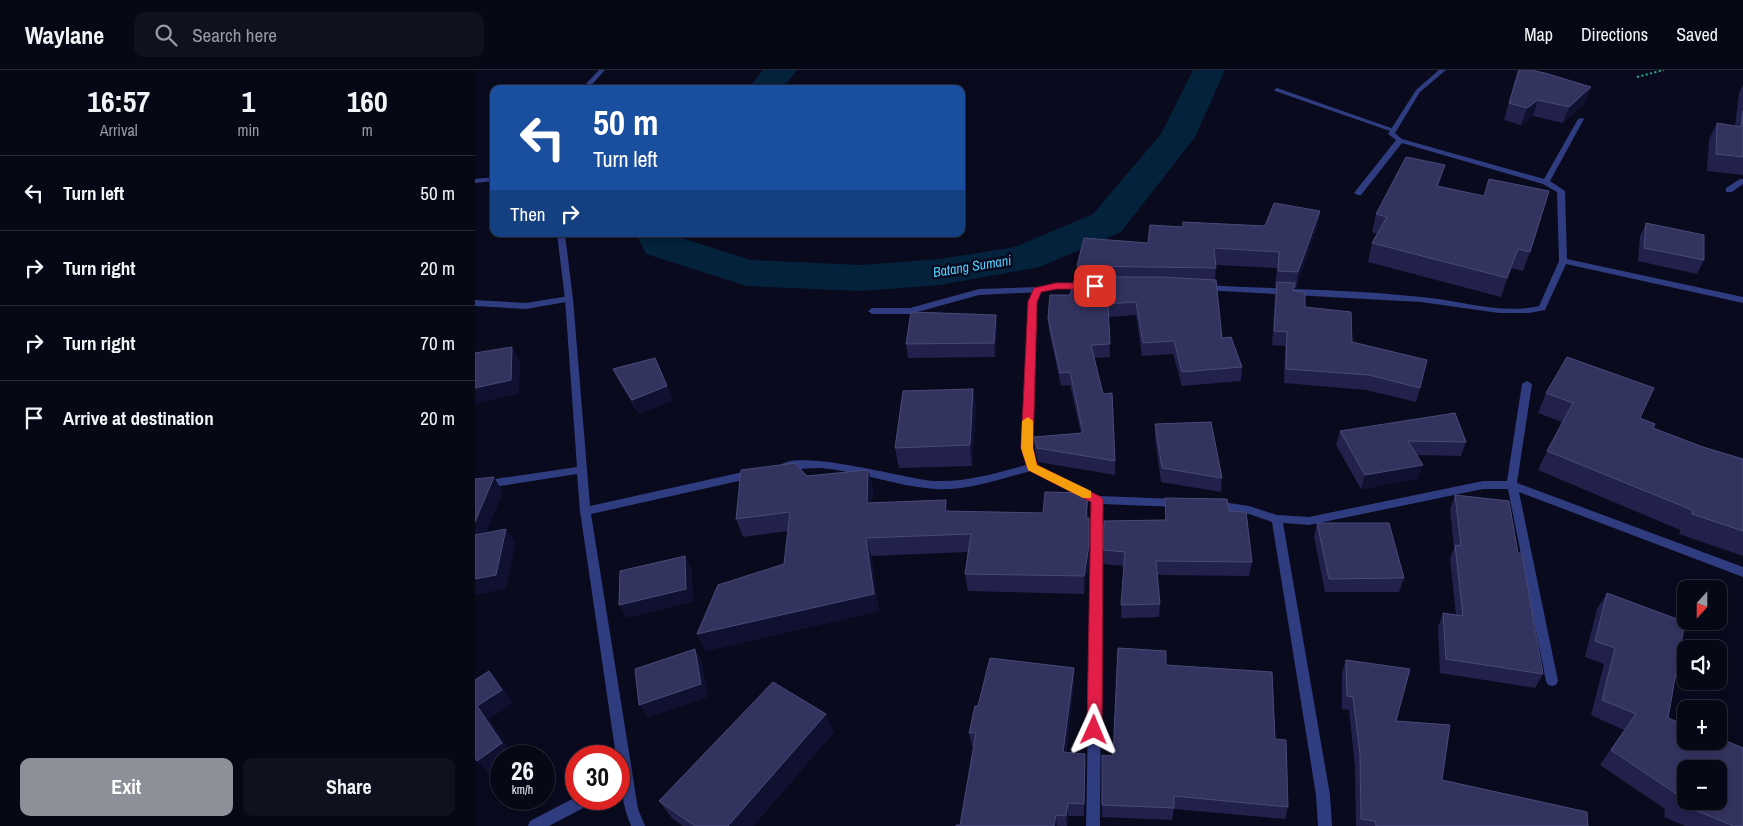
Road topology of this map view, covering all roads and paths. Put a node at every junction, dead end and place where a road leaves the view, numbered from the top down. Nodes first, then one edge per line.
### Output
1 (602, 70) edge
2 (1443, 70) edge
3 (1664, 70) edge
4 (1637, 77) dead end
5 (588, 85) edge
6 (1277, 90) dead end
7 (1581, 119) dead end
8 (1392, 130) junction
9 (1400, 140) junction
10 (490, 179) edge
11 (475, 181) edge
12 (1743, 181) edge
13 (1546, 182) junction
14 (1729, 190) dead end
15 (1358, 192) dead end
16 (561, 237) edge
17 (1563, 261) junction
18 (1095, 286) edge
19 (1190, 288) edge
20 (1037, 290) junction
21 (569, 299) junction
22 (1743, 300) edge
23 (475, 303) edge
24 (873, 311) dead end
25 (1527, 384) dead end
26 (1032, 467) junction
27 (582, 470) junction
28 (1512, 484) junction
29 (475, 486) edge
30 (1097, 500) junction
31 (585, 511) junction
32 (1277, 519) junction
33 (1743, 572) edge
34 (1552, 682) dead end
35 (617, 745) edge
36 (630, 805) edge
37 (565, 810) edge
38 (535, 826) edge
39 (638, 826) edge
40 (1093, 826) edge
41 (1325, 826) edge

1 - 5 street
2 - 8 street
3 - 4 path
6 - 8 street
7 - 13 street
8 - 9 street
9 - 13 street
9 - 15 street
10 - 11 street
12 - 14 street
13 - 17 street
16 - 21 street
17 - 19 street
17 - 22 street
18 - 20 street
20 - 24 street
20 - 26 street
21 - 23 street
21 - 27 street
25 - 28 street
26 - 30 street
26 - 31 street
27 - 29 street
27 - 31 street
28 - 32 street
28 - 33 street
28 - 34 street
30 - 32 street
30 - 40 street
31 - 35 street
32 - 41 street
36 - 39 street
37 - 38 street

